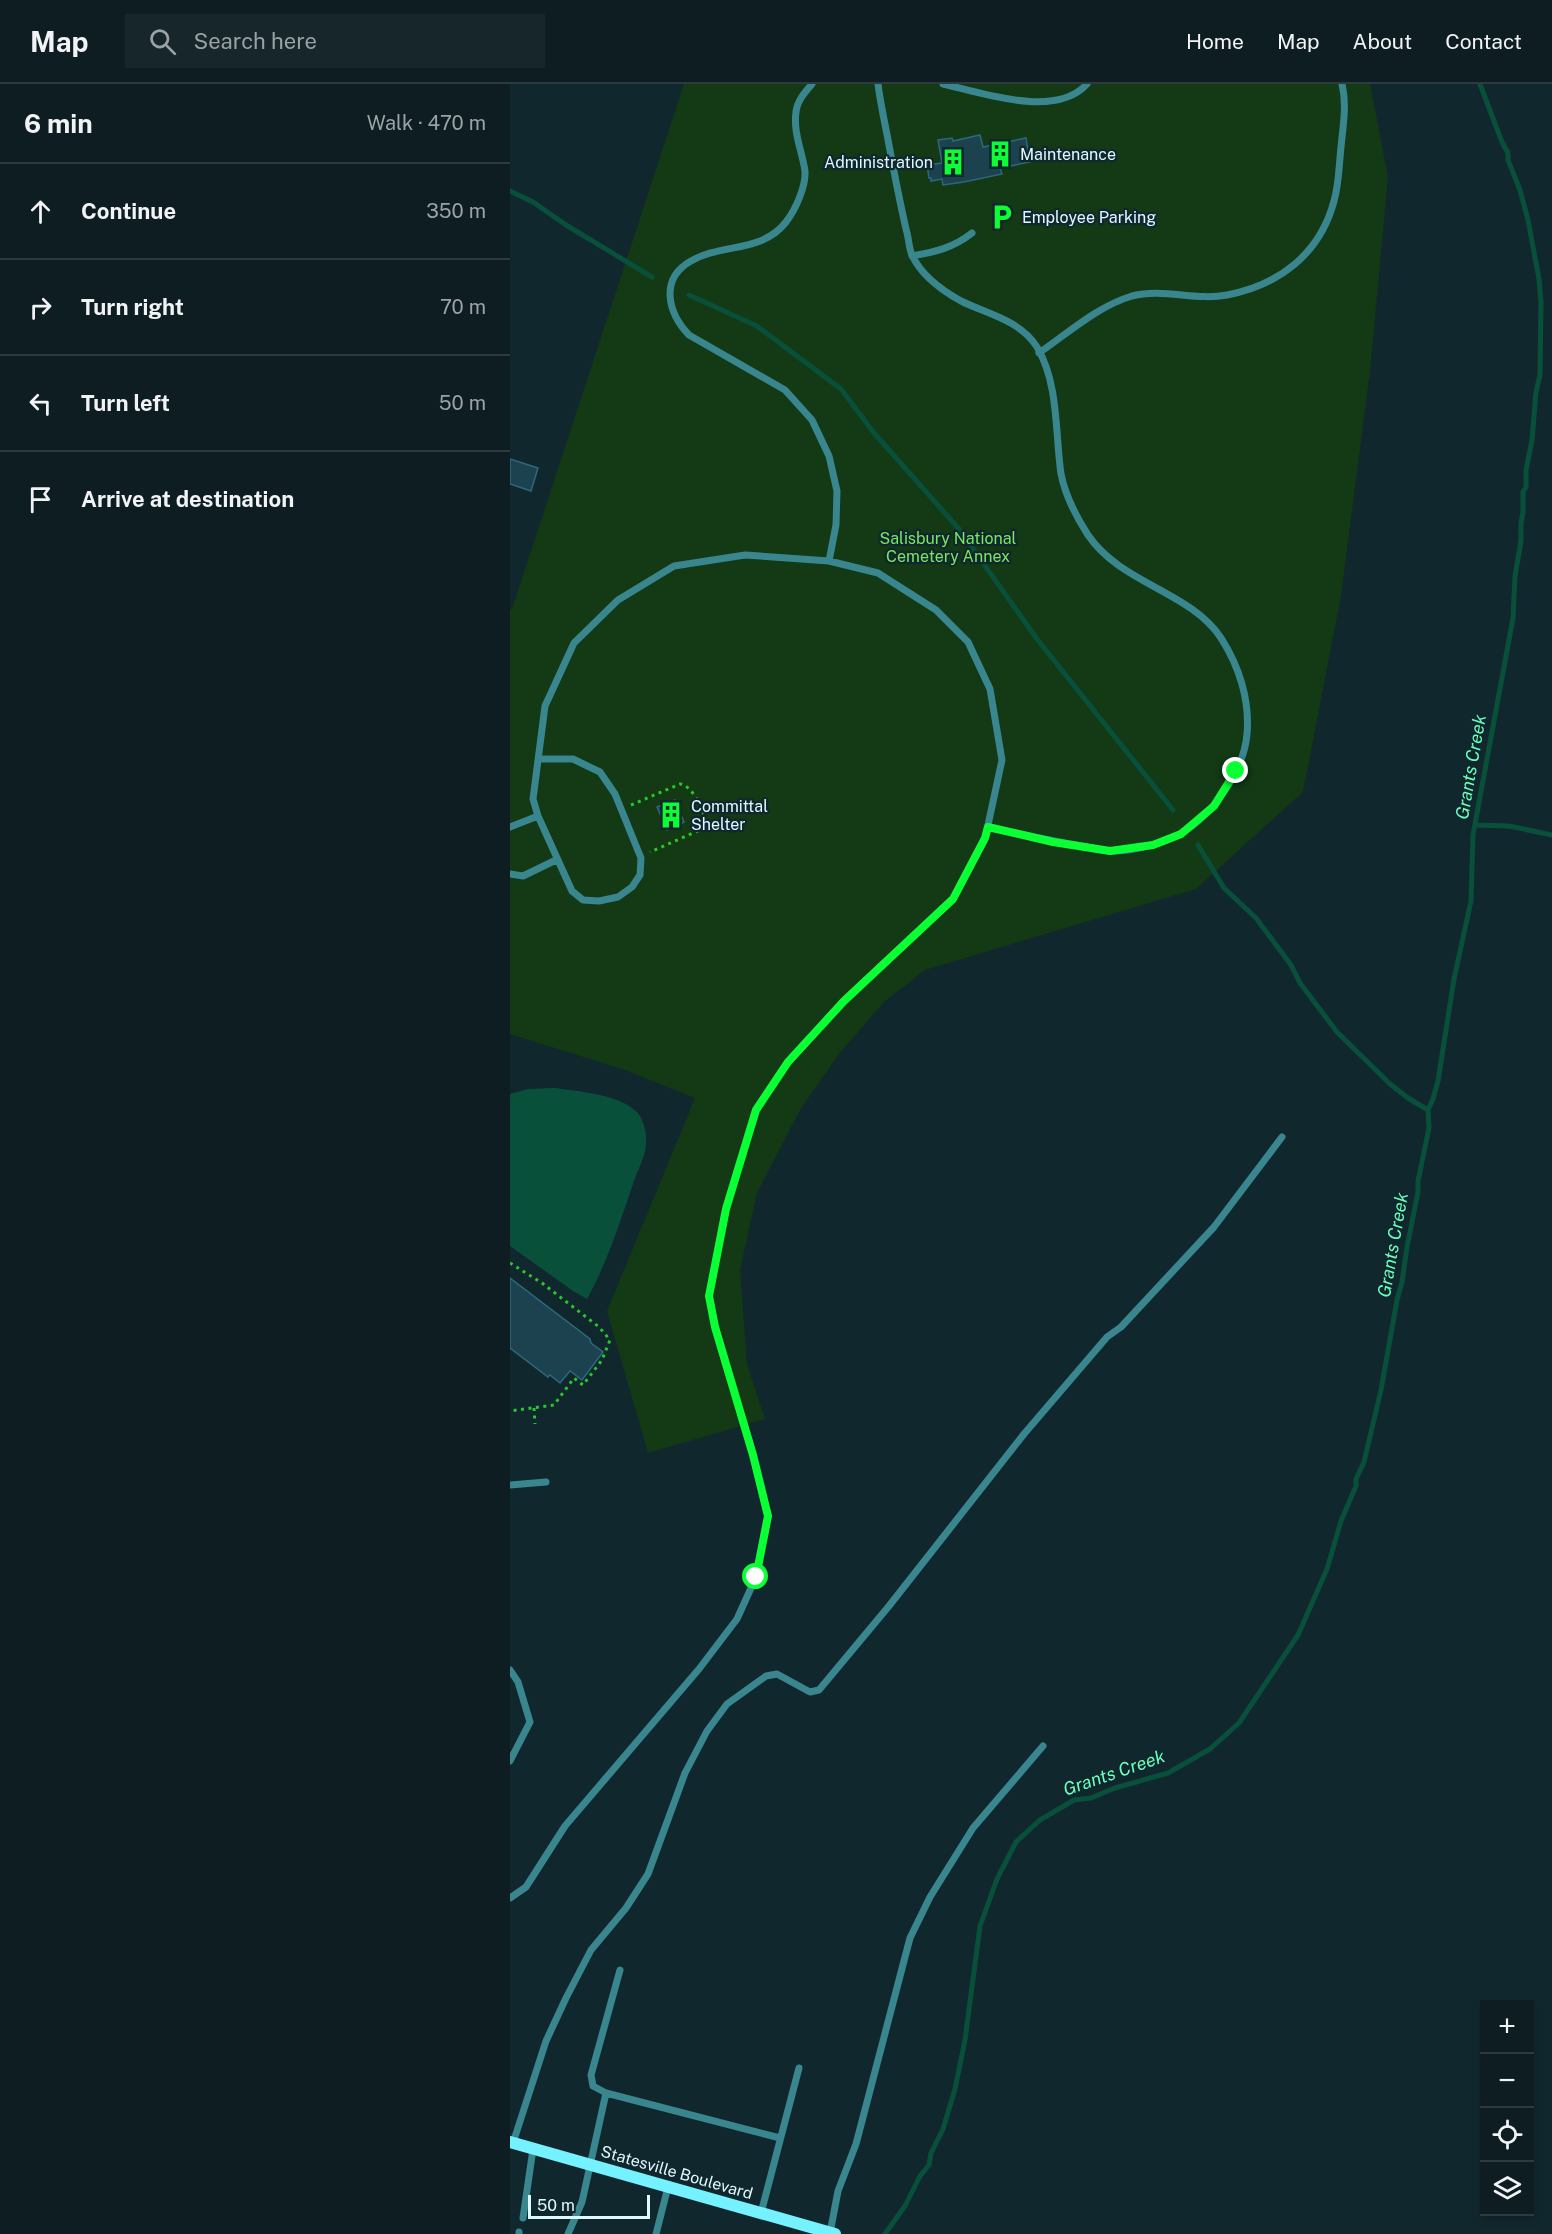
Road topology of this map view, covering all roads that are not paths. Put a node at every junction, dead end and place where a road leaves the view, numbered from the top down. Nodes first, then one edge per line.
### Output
1 (812, 84) edge
2 (878, 84) edge
3 (943, 84) edge
4 (1087, 84) edge
5 (1342, 84) edge
6 (972, 233) dead end
7 (912, 256) junction
8 (1039, 352) junction
9 (829, 561) junction
10 (540, 759) junction
11 (538, 816) junction
12 (510, 826) edge
13 (988, 827) junction
14 (556, 860) junction
15 (510, 874) edge
16 (1282, 1137) dead end
17 (546, 1482) dead end
18 (510, 1485) edge
19 (510, 1670) edge
20 (1043, 1746) dead end
21 (510, 1761) edge
22 (510, 1899) edge
23 (620, 1970) dead end
24 (799, 2068) dead end
25 (606, 2093) junction
26 (780, 2138) junction
27 (511, 2143) edge
28 (533, 2149) junction
29 (589, 2165) junction
30 (668, 2187) junction
31 (761, 2213) junction
32 (523, 2218) dead end
33 (832, 2233) edge
34 (568, 2234) edge
35 (656, 2234) edge

1 - 9 lane
2 - 7 lane
3 - 4 lane
5 - 8 lane
6 - 7 lane
7 - 8 lane
8 - 13 lane
9 - 10 lane
9 - 13 lane
10 - 11 lane
10 - 14 lane
11 - 12 lane
11 - 14 lane
13 - 22 lane
14 - 15 lane
16 - 27 lane
17 - 18 lane
19 - 21 lane
20 - 33 lane
23 - 25 lane
24 - 26 lane
25 - 26 lane
25 - 29 lane
26 - 31 lane
27 - 28 main road, Statesville Boulevard
28 - 29 main road, Statesville Boulevard
28 - 32 lane
29 - 30 main road, Statesville Boulevard
29 - 34 lane
30 - 31 main road, Statesville Boulevard
30 - 35 lane
31 - 33 main road, Statesville Boulevard

